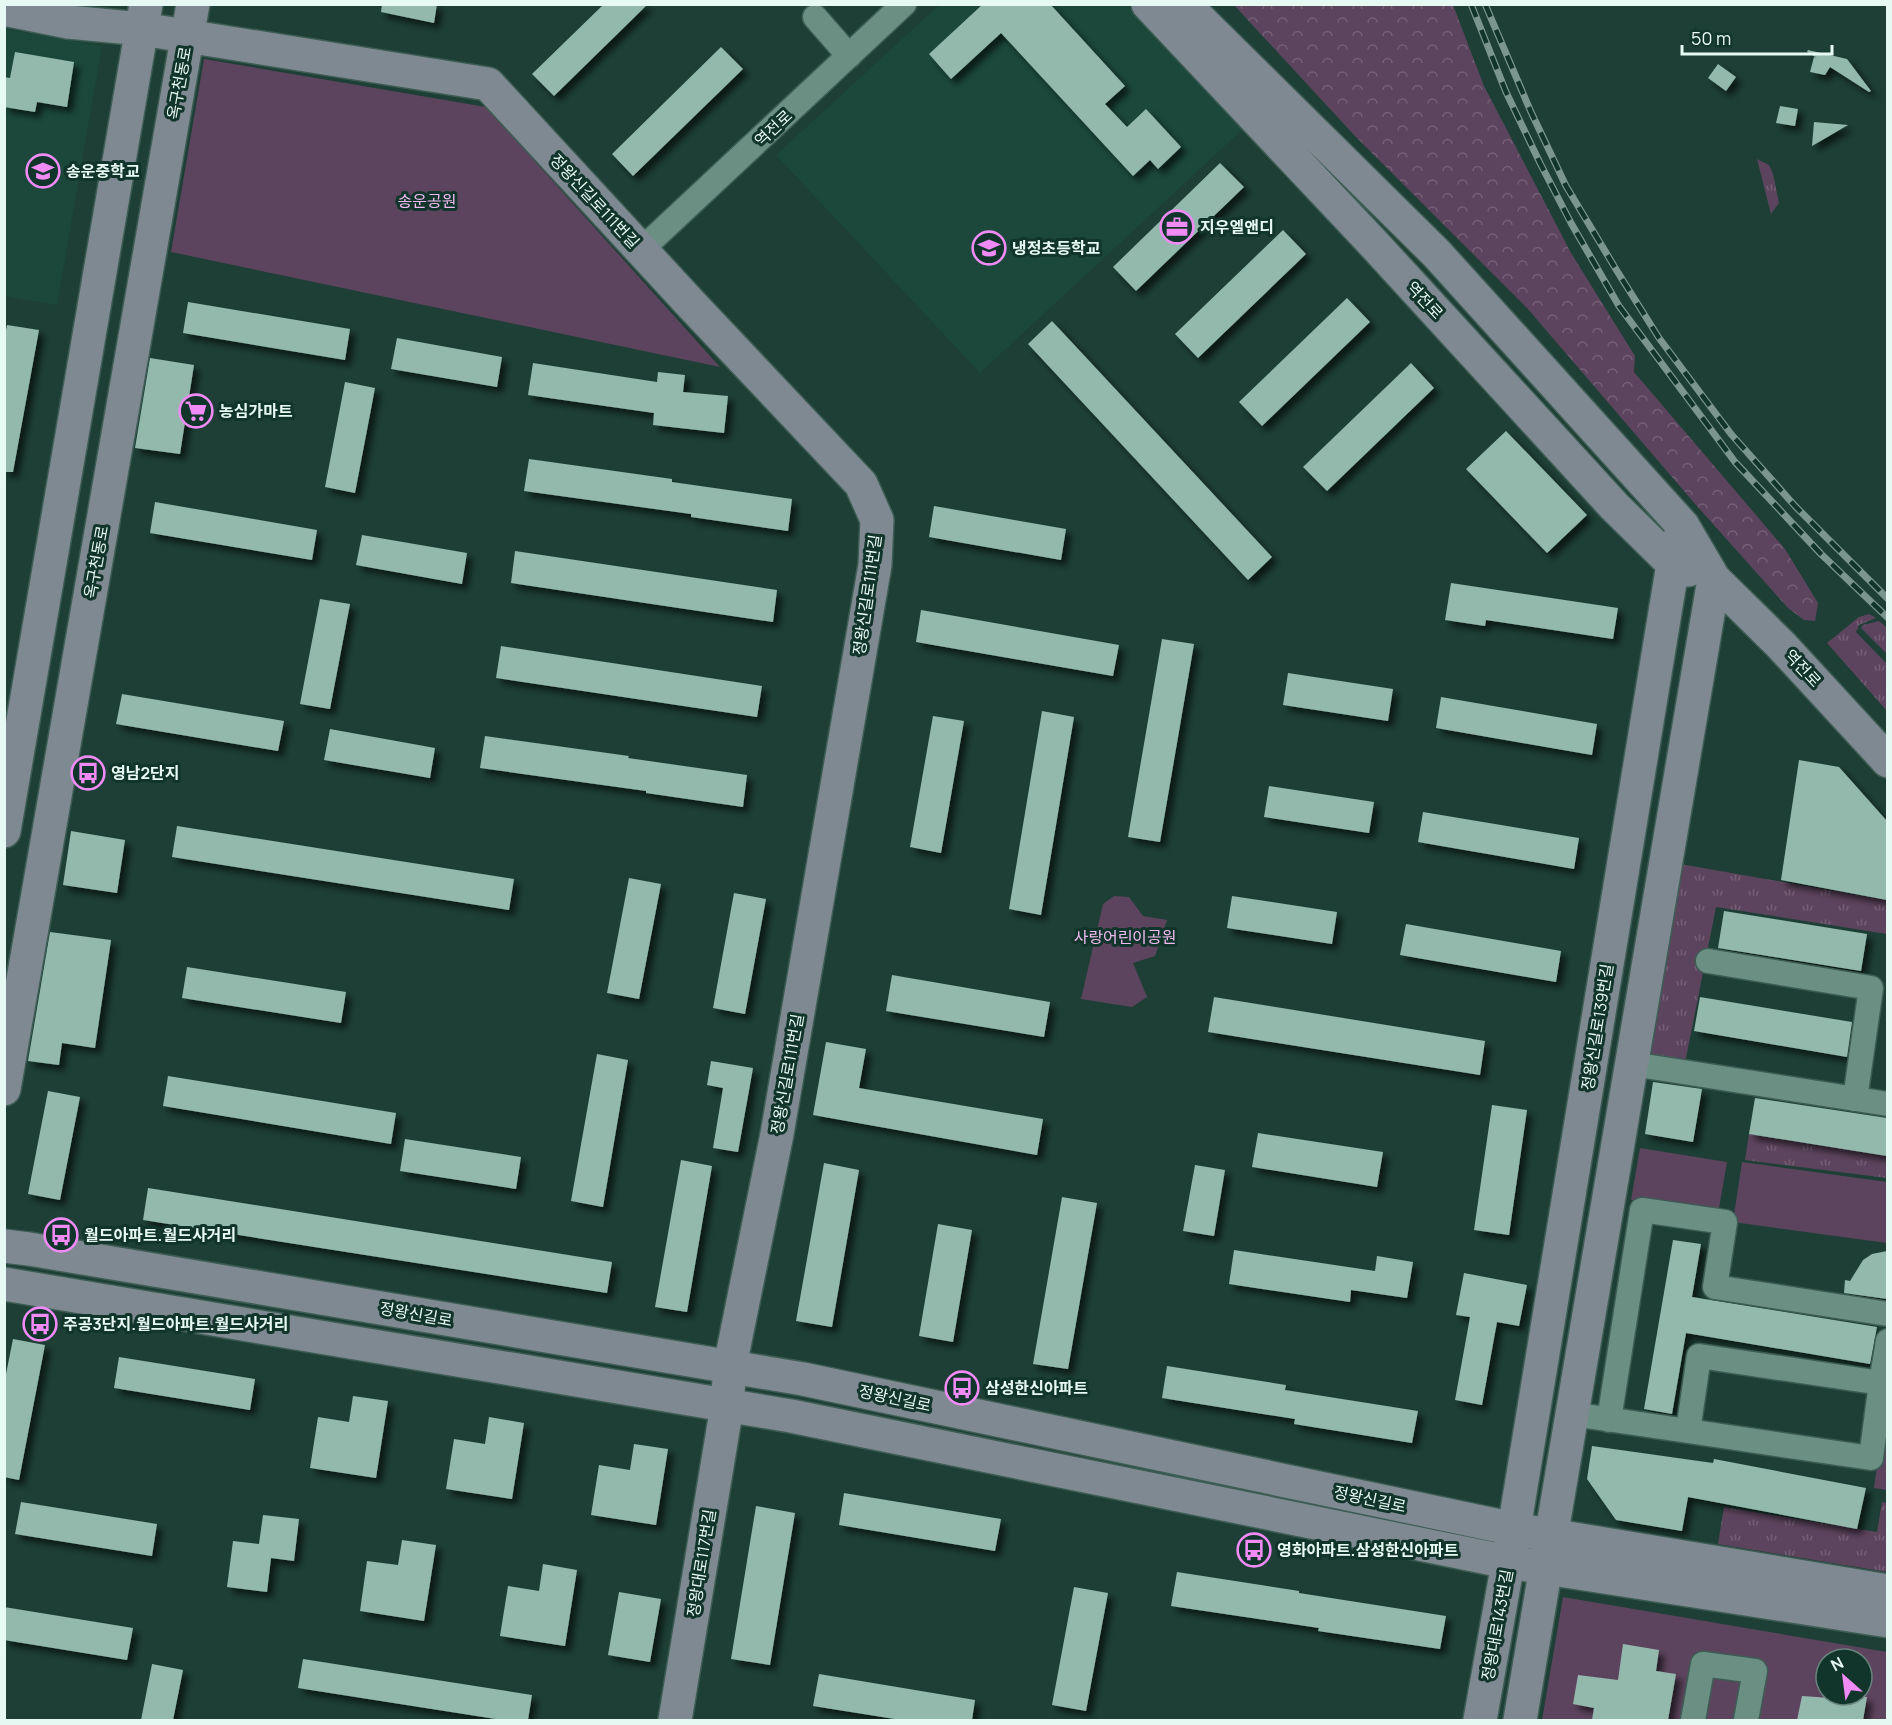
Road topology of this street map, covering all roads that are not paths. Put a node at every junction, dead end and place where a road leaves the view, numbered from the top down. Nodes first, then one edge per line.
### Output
1 (904, 4) edge
2 (1148, 4) edge
3 (1184, 4) edge
4 (4, 9) edge
5 (144, 16) edge
6 (814, 17) dead end
7 (190, 20) edge
8 (849, 56) junction
9 (641, 250) junction
10 (1683, 526) junction
11 (1673, 564) junction
12 (1714, 579) junction
13 (1887, 761) edge
14 (4, 831) edge
15 (1708, 961) dead end
16 (1879, 989) edge
17 (1632, 1064) junction
18 (4, 1089) edge
19 (1856, 1099) junction
20 (1887, 1104) edge
21 (4, 1246) edge
22 (4, 1284) edge
23 (1887, 1314) edge
24 (1887, 1341) edge
25 (730, 1366) junction
26 (1881, 1383) junction
27 (727, 1406) junction
28 (1572, 1414) junction
29 (1609, 1420) junction
30 (1688, 1431) junction
31 (1514, 1529) junction
32 (1552, 1535) junction
33 (1508, 1562) junction
34 (1546, 1568) junction
35 (1887, 1591) edge
36 (1887, 1621) edge
37 (675, 1720) edge
38 (1480, 1720) edge
39 (1520, 1720) edge
40 (1693, 1720) edge
41 (1746, 1720) edge

1 - 8 street, 역전로
2 - 11 street, 역전로
3 - 10 street, 역전로
4 - 5 street, 옥구천동로
5 - 7 street, 옥구천동로
5 - 14 street
6 - 8 street
7 - 9 street, 정왕신길로111번길
7 - 18 street, 옥구천동로
8 - 9 street, 역전로
9 - 25 street, 정왕신길로111번길
10 - 11 street, 정왕신길로139번길
10 - 12 street, 역전로
11 - 12 street, 역전로
11 - 31 street, 정왕신길로139번길
12 - 13 street, 역전로
12 - 17 street
15 - 16 street
16 - 19 street
17 - 19 street
17 - 28 street
19 - 20 street
21 - 25 street, 정왕신길로
22 - 27 street, 정왕신길로
23 - 29 street
24 - 26 street
25 - 27 street, 정왕신길로111번길
25 - 31 street, 정왕신길로
26 - 30 street
26 - 30 street
27 - 33 street, 정왕신길로
27 - 37 street, 정왕대로117번길
28 - 29 street
28 - 32 street
29 - 30 street
31 - 32 street, 정왕신길로
31 - 33 street, 정왕대로143번길
32 - 34 street
32 - 35 street, 정왕신길로
33 - 34 street, 정왕신길로
33 - 38 street, 정왕대로143번길
34 - 36 street, 정왕신길로
34 - 39 street
40 - 41 street

